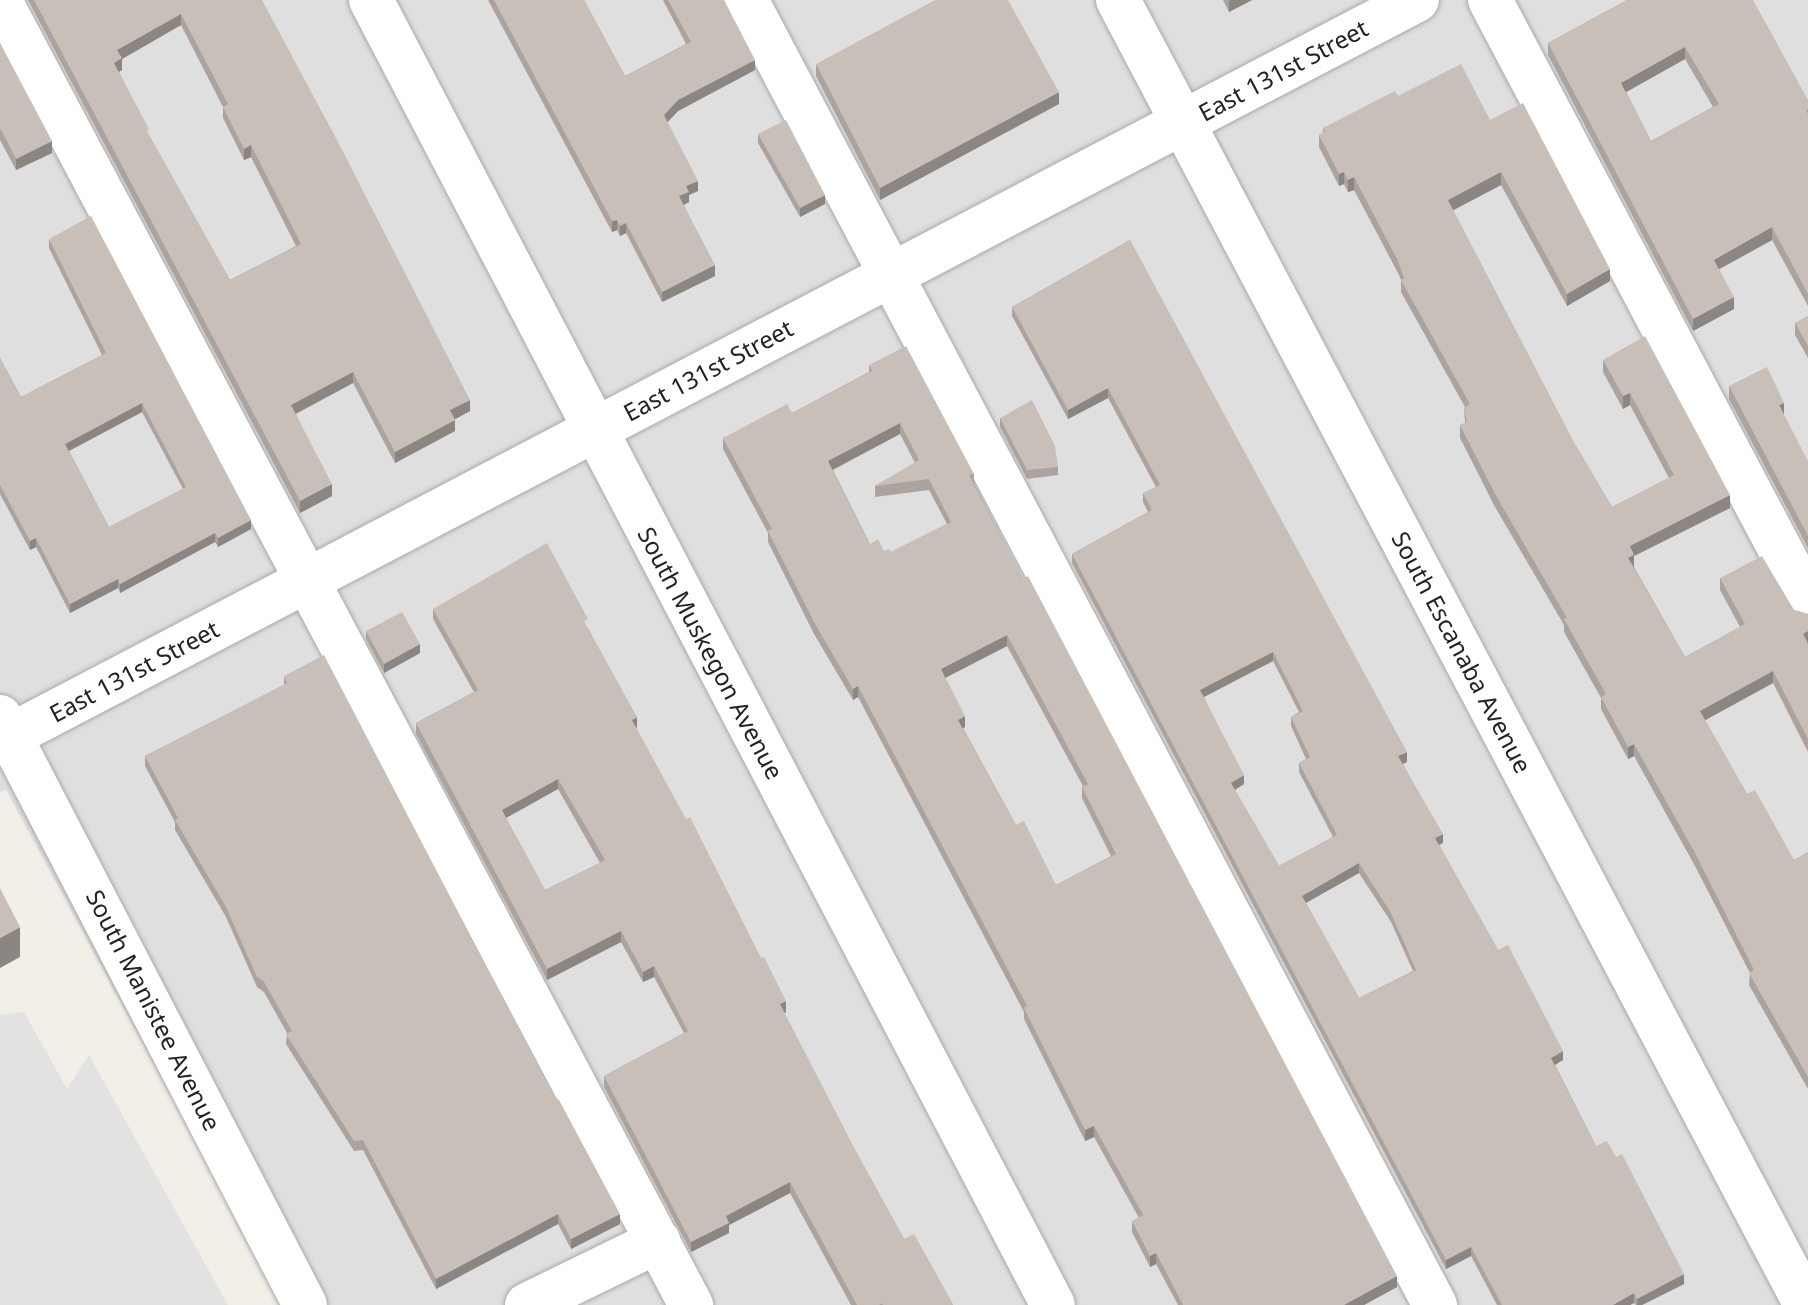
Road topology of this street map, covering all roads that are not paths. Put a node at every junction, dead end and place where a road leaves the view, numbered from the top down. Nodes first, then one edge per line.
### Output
1 (371, 0) edge
2 (746, 0) edge
3 (1118, 0) edge
4 (1417, 0) edge
5 (1490, 0) edge
6 (0, 1) edge
7 (1182, 123) junction
8 (891, 275) junction
9 (595, 430) junction
10 (306, 581) junction
11 (1808, 602) edge
12 (3, 731) edge
13 (658, 1241) junction
14 (1798, 1299) edge
15 (305, 1305) edge
16 (527, 1305) edge
17 (691, 1305) edge
18 (1053, 1305) edge
19 (1435, 1305) edge

1 - 9 street, South Muskegon Avenue
2 - 8 street
3 - 7 street, South Escanaba Avenue
4 - 7 street, East 131st Street
5 - 11 street
6 - 10 street
7 - 8 street, East 131st Street
7 - 14 street, South Escanaba Avenue
8 - 9 street, East 131st Street
8 - 19 street
9 - 10 street, East 131st Street
9 - 18 street, South Muskegon Avenue
10 - 12 street, East 131st Street
10 - 13 street
12 - 15 street, South Manistee Avenue
13 - 16 street
13 - 17 street

